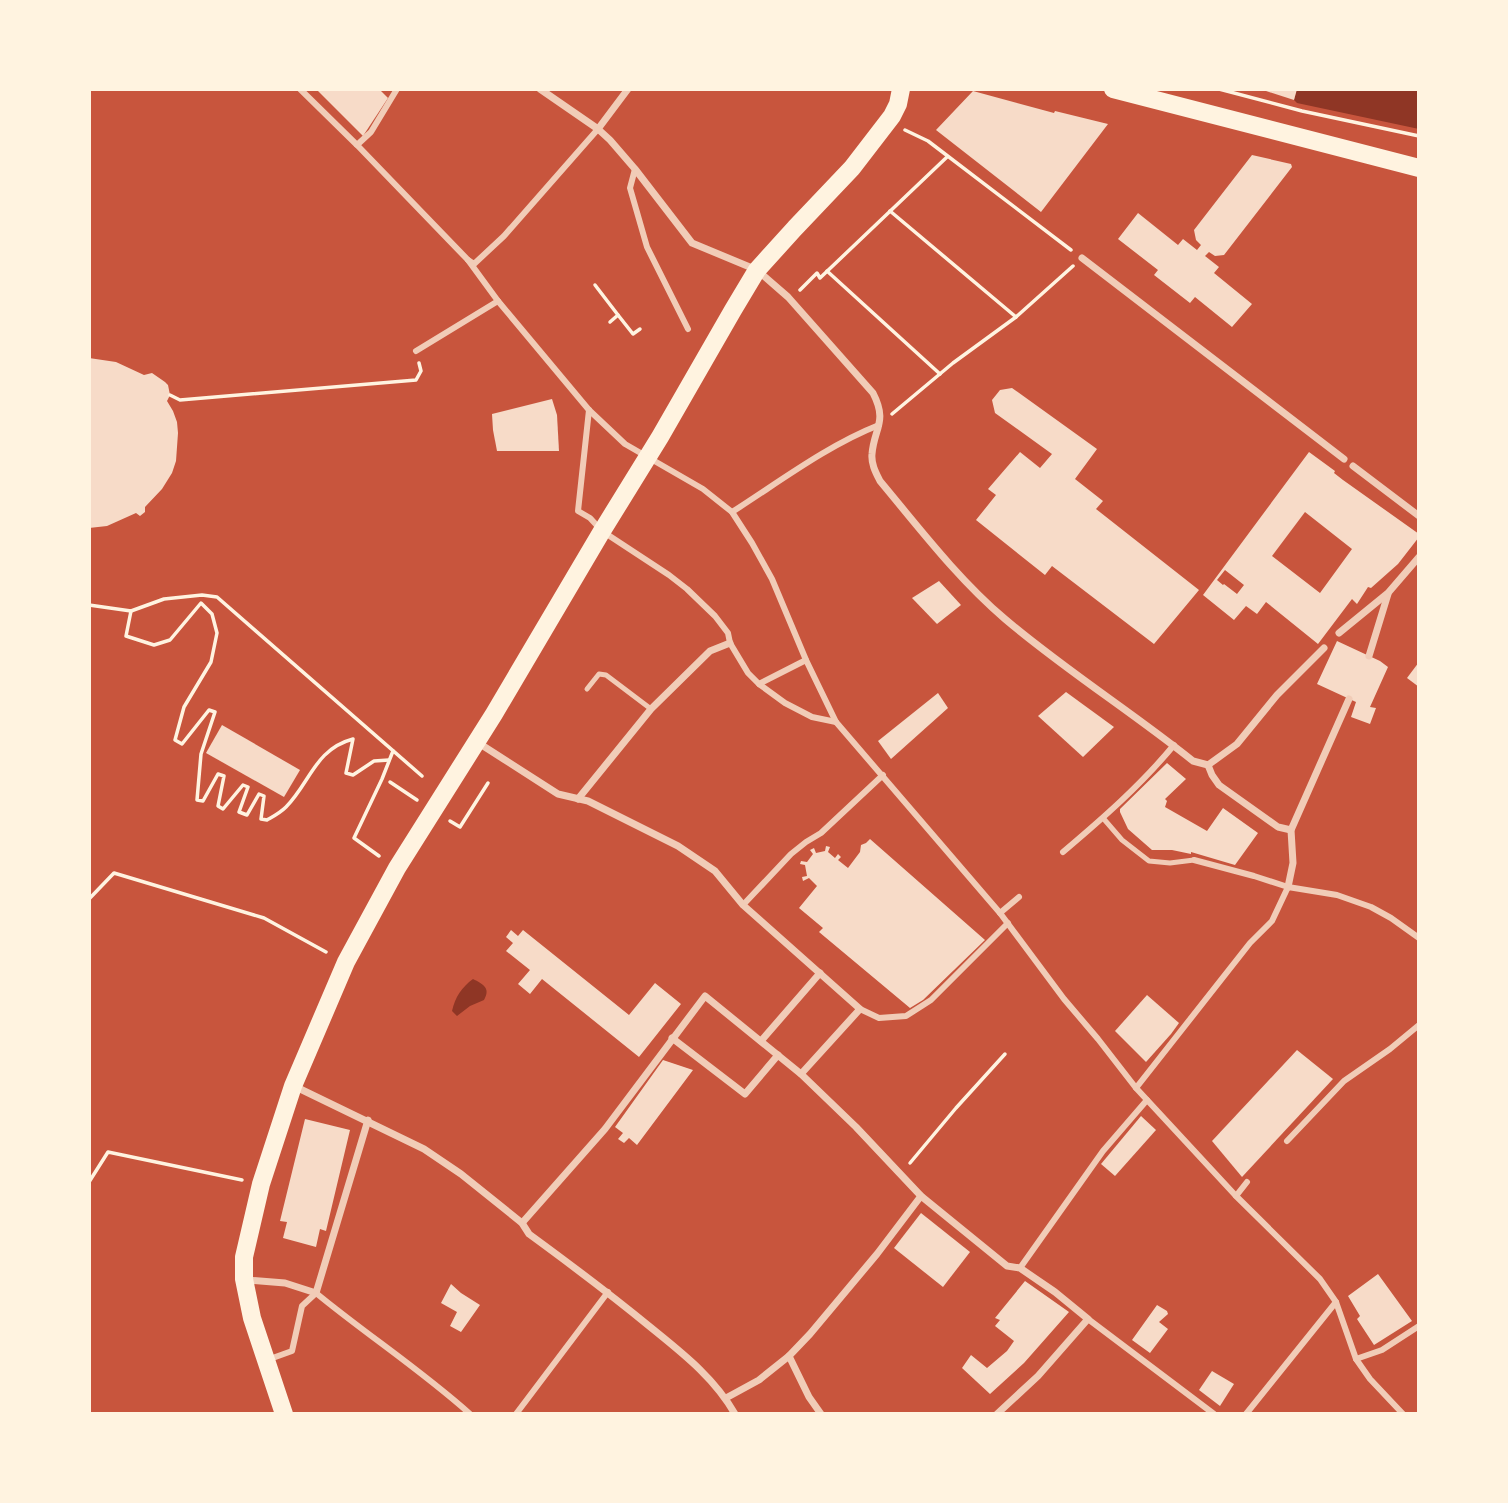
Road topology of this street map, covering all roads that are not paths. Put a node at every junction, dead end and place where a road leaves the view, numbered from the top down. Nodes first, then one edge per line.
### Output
1 (300, 89) edge
2 (397, 89) edge
3 (540, 89) edge
4 (628, 89) edge
5 (901, 89) edge
6 (1112, 89) edge
7 (598, 129) junction
8 (357, 145) junction
9 (1419, 168) edge
10 (635, 169) junction
11 (1082, 258) road end
12 (468, 260) junction
13 (757, 271) junction
14 (498, 301) junction
15 (688, 329) dead end
16 (416, 351) road end
17 (589, 410) junction
18 (879, 425) junction
19 (647, 457) junction
20 (1344, 459) dead end
21 (1353, 466) dead end
22 (732, 512) junction
23 (1419, 516) edge
24 (602, 531) junction
25 (1419, 557) edge
26 (1388, 593) junction
27 (1339, 633) dead end
28 (730, 643) junction
29 (1324, 648) dead end
30 (1369, 656) dead end
31 (806, 660) junction
32 (760, 684) junction
33 (587, 689) dead end
34 (1349, 699) dead end
35 (651, 709) junction
36 (836, 722) junction
37 (477, 741) junction
38 (1174, 746) junction
39 (1208, 765) junction
40 (883, 775) junction
41 (578, 799) junction
42 (1103, 818) junction
43 (1291, 830) junction
44 (1063, 852) dead end
45 (1194, 860) joint
46 (1288, 887) junction
47 (1019, 897) dead end
48 (743, 905) junction
49 (1000, 913) junction
50 (1008, 923) junction
51 (1419, 938) edge
52 (820, 973) junction
53 (860, 1009) junction
54 (1419, 1025) edge
55 (672, 1038) junction
56 (761, 1041) junction
57 (778, 1055) junction
58 (802, 1074) junction
59 (293, 1086) junction
60 (1136, 1088) junction
61 (1147, 1100) junction
62 (368, 1120) junction
63 (1287, 1141) dead end
64 (1247, 1182) dead end
65 (921, 1196) junction
66 (1236, 1196) junction
67 (522, 1223) junction
68 (1020, 1268) junction
69 (244, 1279) junction
70 (608, 1292) junction
71 (316, 1293) junction
72 (1336, 1302) junction
73 (1088, 1319) junction
74 (1419, 1326) edge
75 (789, 1356) junction
76 (1356, 1359) junction
77 (266, 1360) junction
78 (726, 1398) junction
79 (284, 1414) edge
80 (470, 1414) edge
81 (516, 1414) edge
82 (735, 1414) edge
83 (821, 1414) edge
84 (997, 1414) edge
85 (1214, 1414) edge
86 (1246, 1414) edge
87 (1403, 1414) edge

1 - 8 street
2 - 8 street
3 - 7 street
4 - 7 street
5 - 13 main road
6 - 9 main road
7 - 10 street
7 - 12 street
8 - 12 street
10 - 13 street
10 - 15 street
11 - 20 street
12 - 14 street
13 - 18 street
13 - 19 main road
14 - 16 street
14 - 17 street
17 - 19 street
17 - 24 street
18 - 22 street
18 - 38 street
19 - 22 street
19 - 24 main road
21 - 23 street
22 - 31 street
24 - 28 street
24 - 37 main road
25 - 26 street
26 - 27 street
26 - 30 street
28 - 32 street
28 - 35 street
29 - 39 street
31 - 32 street
31 - 36 street
32 - 36 street
33 - 35 lane
34 - 43 street
35 - 41 street
36 - 40 street
37 - 41 street
37 - 59 main road
38 - 39 street
38 - 42 street
39 - 43 street
40 - 48 street
40 - 49 street
41 - 48 street
42 - 44 street
42 - 45 lane
43 - 46 street
45 - 46 street
46 - 51 street
46 - 60 street
47 - 49 street
48 - 52 street
49 - 50 street
50 - 53 street
50 - 60 street
52 - 53 street
52 - 56 street
53 - 58 street
54 - 63 street
55 - 56 street
55 - 57 street
55 - 67 street
56 - 57 street
57 - 58 street
58 - 65 street
59 - 62 street
59 - 69 main road
60 - 61 street
61 - 66 street
61 - 68 street
62 - 67 street
62 - 71 street
64 - 66 street
65 - 68 street
65 - 75 street
66 - 72 street
67 - 70 street
68 - 73 street
69 - 71 street
69 - 77 main road
70 - 78 street
70 - 81 street
71 - 77 street
71 - 80 street
72 - 76 street
72 - 86 street
73 - 84 street
73 - 85 street
74 - 76 street
75 - 78 street
75 - 83 street
76 - 87 street
77 - 79 main road
78 - 82 street

